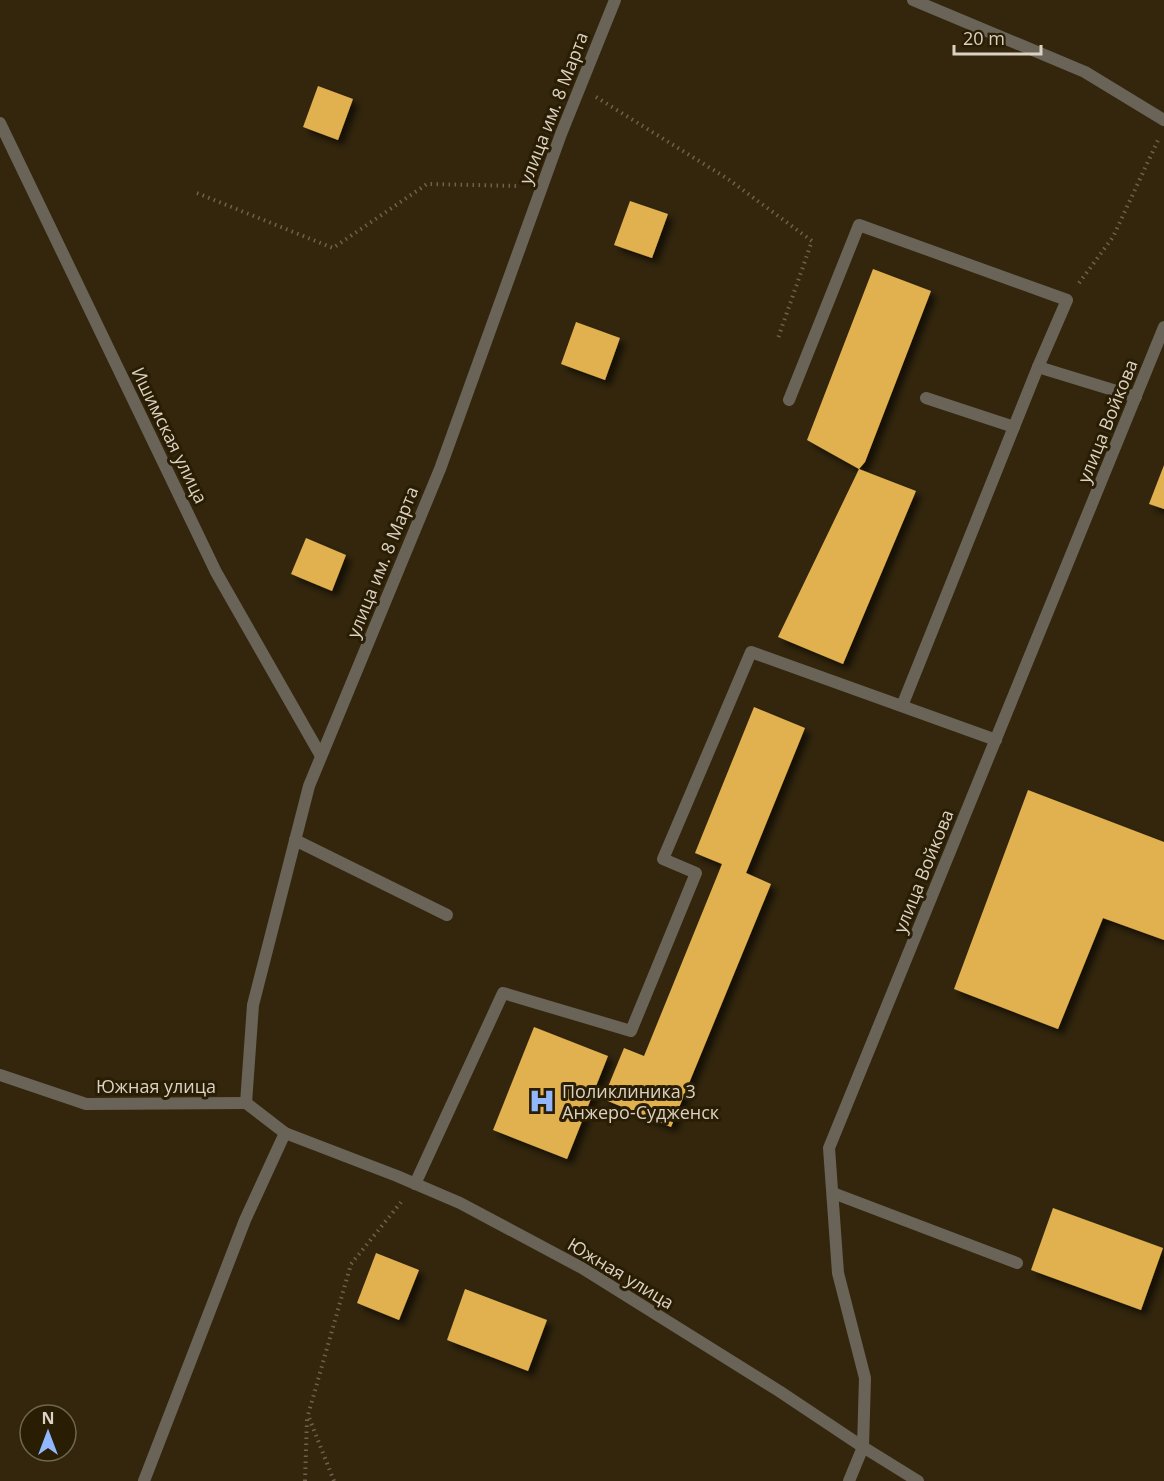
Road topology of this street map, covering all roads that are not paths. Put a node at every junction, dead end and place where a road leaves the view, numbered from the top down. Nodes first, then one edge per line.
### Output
1 (615, 0) edge
2 (913, 0) edge
3 (1164, 120) edge
4 (0, 123) edge
5 (1164, 327) edge
6 (1038, 367) junction
7 (1136, 397) junction
8 (926, 398) dead end
9 (789, 400) dead end
10 (1014, 427) junction
11 (902, 706) junction
12 (996, 740) junction
13 (321, 756) junction
14 (295, 840) junction
15 (447, 915) dead end
16 (0, 1075) edge
17 (246, 1103) junction
18 (285, 1133) junction
19 (415, 1184) junction
20 (833, 1193) junction
21 (1017, 1263) dead end
22 (864, 1447) junction
23 (144, 1481) edge
24 (849, 1481) edge
25 (918, 1481) edge

1 - 13 street, улица им. 8 Марта
2 - 3 street
4 - 13 street, Ишимская улица
5 - 7 street, улица Войкова
6 - 7 street
6 - 9 street
6 - 10 street
7 - 12 street, улица Войкова
8 - 10 street
10 - 11 street
11 - 12 street
11 - 19 street
12 - 20 street, улица Войкова
13 - 14 street, улица им. 8 Марта
14 - 15 street
14 - 17 street, улица им. 8 Марта
16 - 17 street, Южная улица
17 - 18 street
18 - 19 street, Южная улица
18 - 23 street
19 - 22 street, Южная улица
20 - 21 street
20 - 22 street, улица Войкова
22 - 24 street
22 - 25 street, Южная улица

